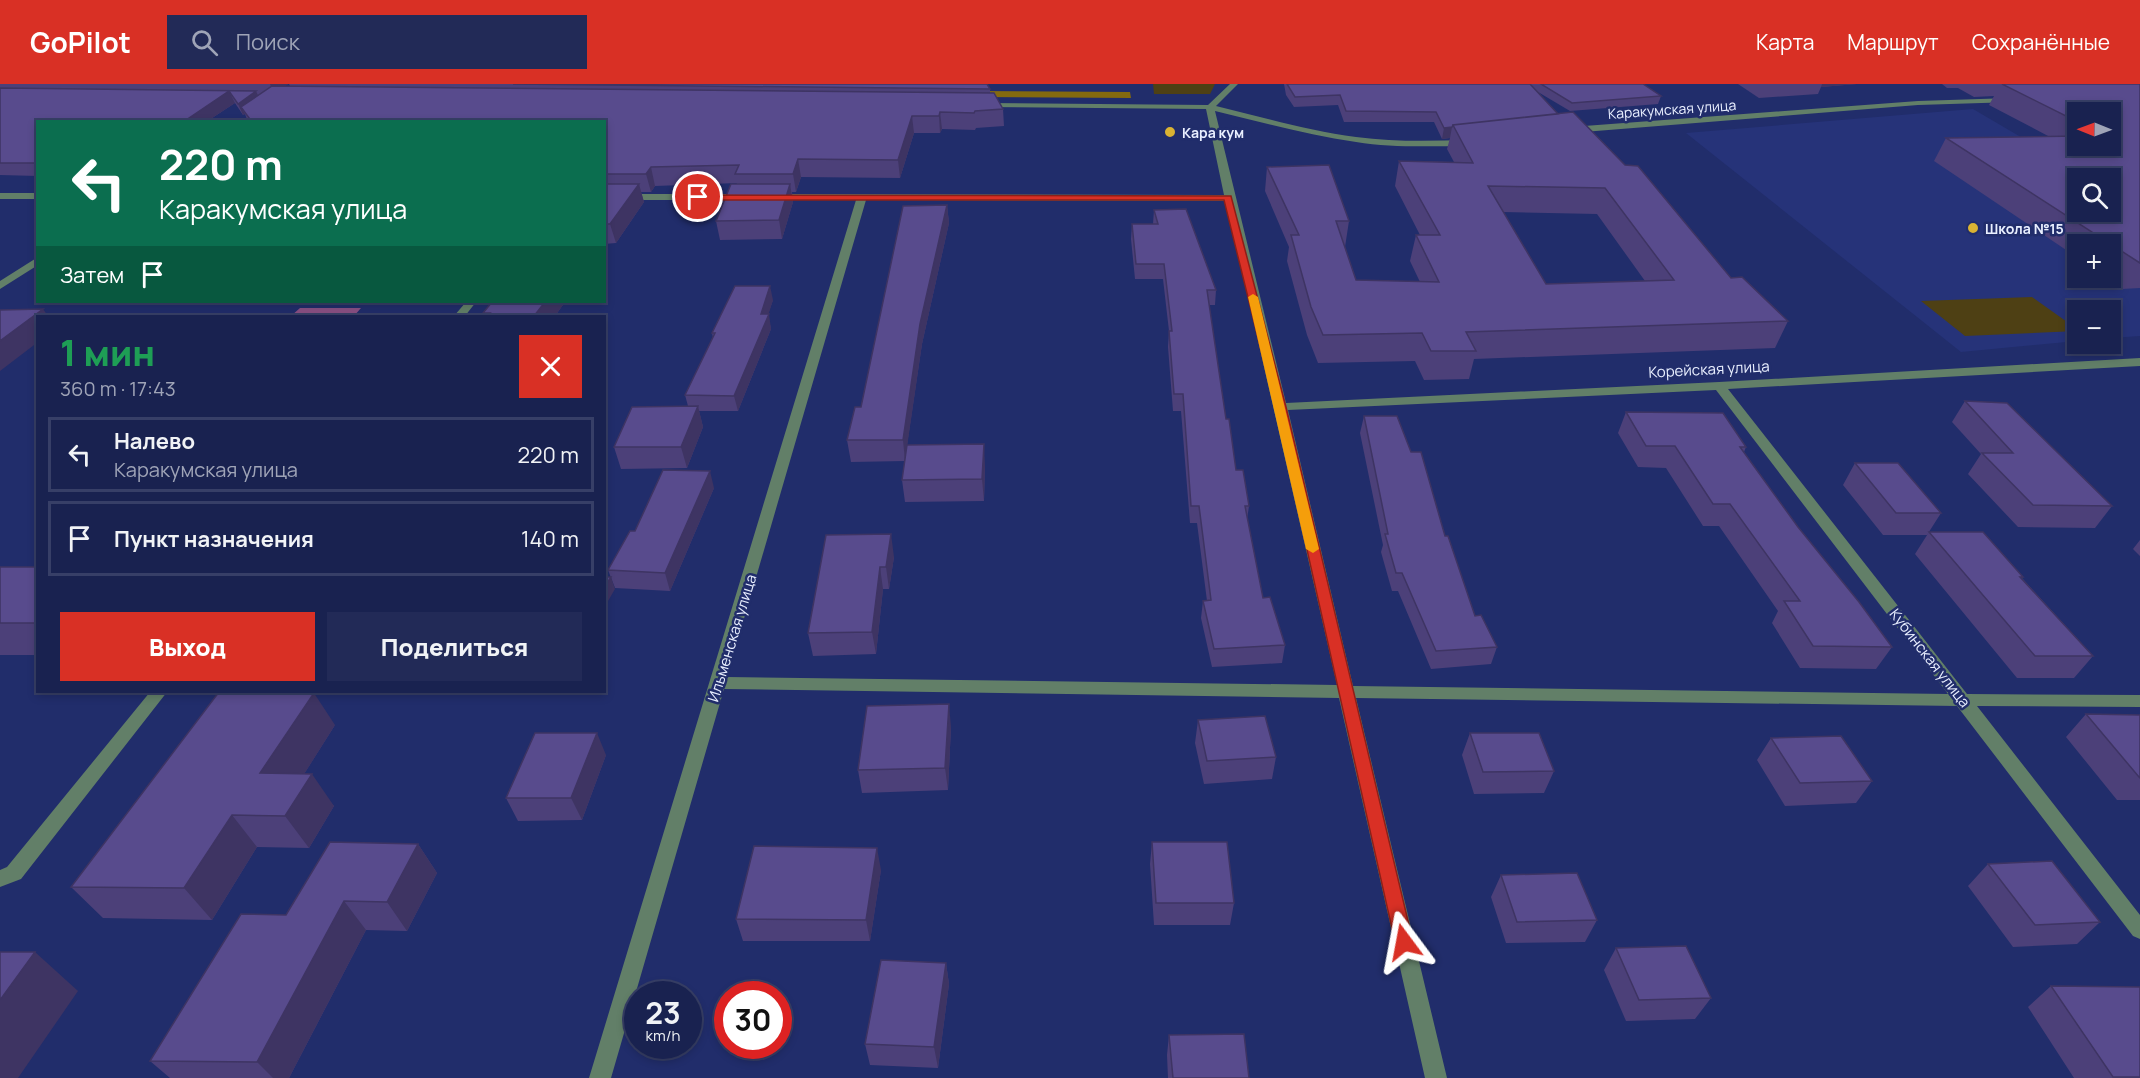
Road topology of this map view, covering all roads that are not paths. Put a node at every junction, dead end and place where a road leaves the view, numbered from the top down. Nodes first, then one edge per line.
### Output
1 (1234, 84) edge
2 (2019, 100) edge
3 (971, 105) edge
4 (1210, 107) junction
5 (1566, 130) edge
6 (1475, 142) edge
7 (0, 196) edge
8 (36, 196) edge
9 (606, 197) edge
10 (862, 197) junction
11 (1228, 198) junction
12 (36, 261) edge
13 (0, 286) edge
14 (470, 303) edge
15 (460, 315) edge
16 (2134, 362) edge
17 (2140, 373) edge
18 (1719, 386) junction
19 (1280, 407) junction
20 (718, 683) junction
21 (1345, 692) junction
22 (158, 693) edge
23 (1962, 700) junction
24 (2140, 701) edge
25 (0, 879) edge
26 (2140, 930) edge
27 (600, 1078) edge
28 (1436, 1078) edge

1 - 4 street
2 - 5 street, Каракумская улица
3 - 4 street
4 - 6 street
4 - 11 street
7 - 8 street
9 - 10 street
10 - 11 street
10 - 20 street, Ильменская улица
11 - 19 street
12 - 13 street
14 - 15 street
16 - 17 street
16 - 18 street, Корейская улица
18 - 19 street, Корейская улица
18 - 23 street, Кубинская улица
19 - 21 street
20 - 21 street
20 - 27 street, Ильменская улица
21 - 23 street
21 - 28 street
22 - 25 street
23 - 24 street
23 - 26 street, Кубинская улица

